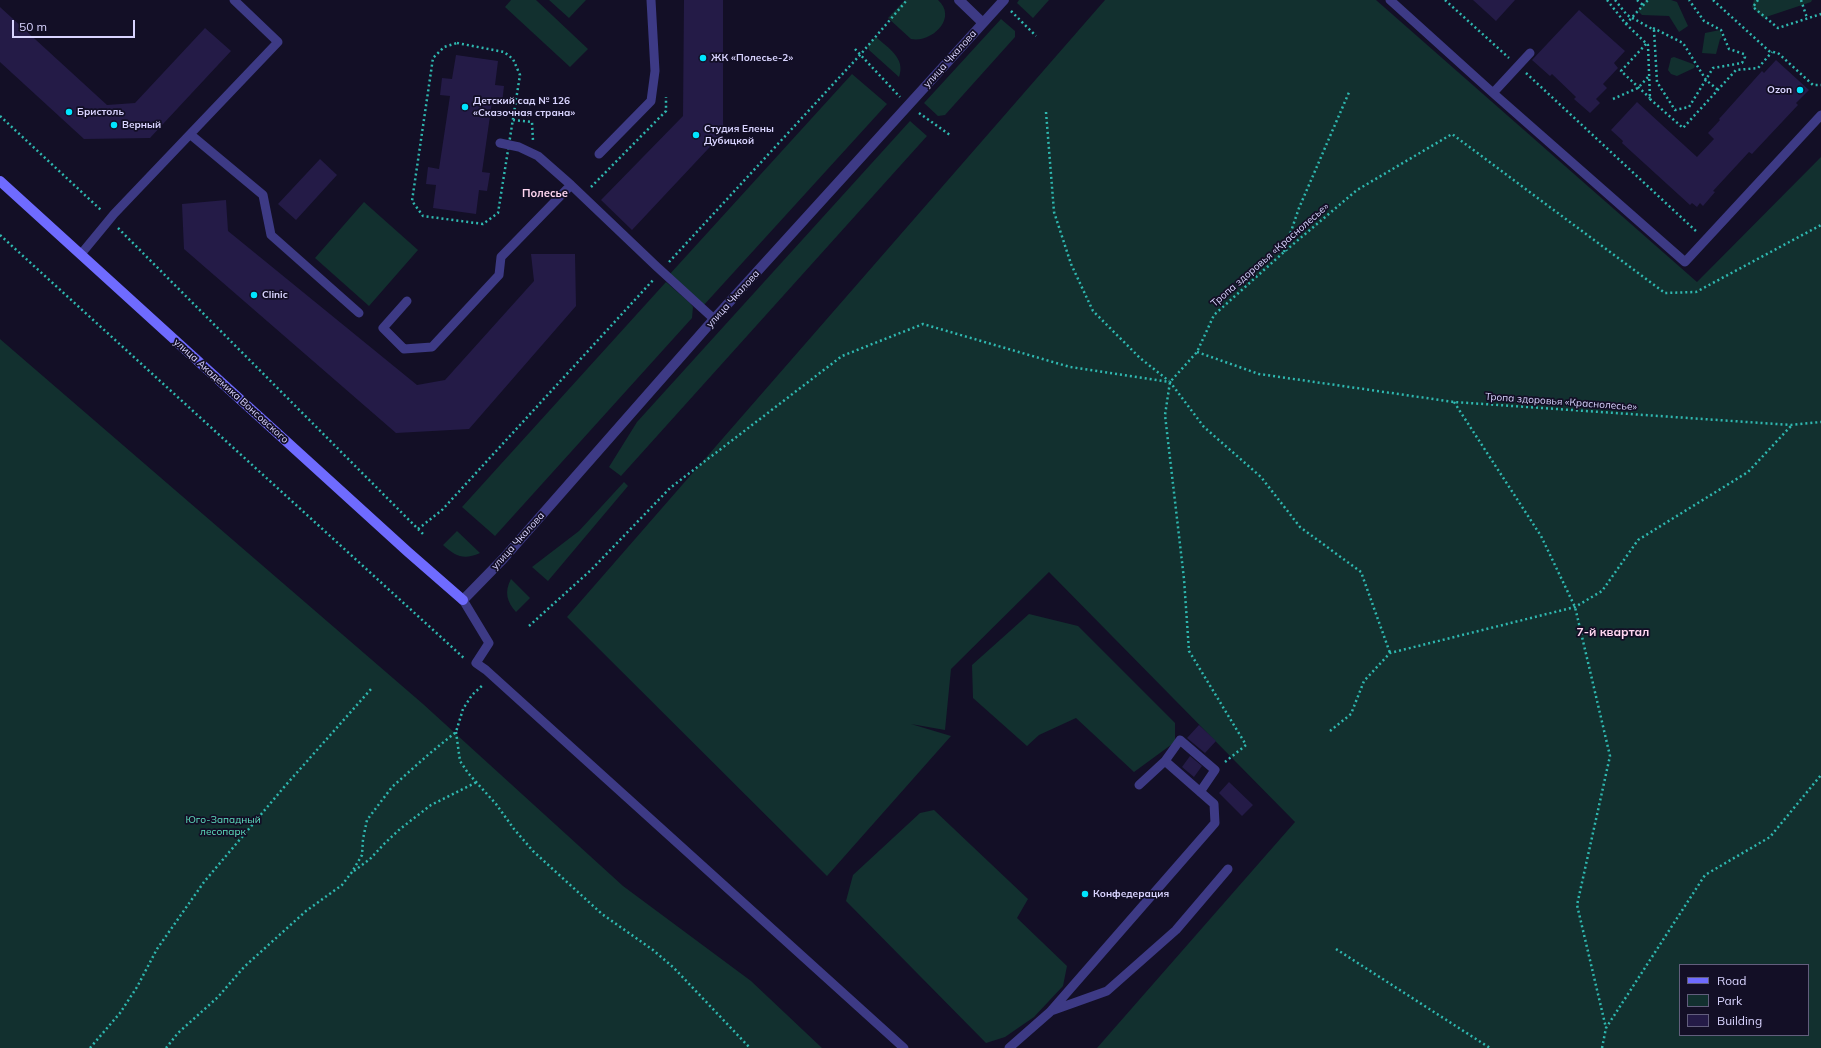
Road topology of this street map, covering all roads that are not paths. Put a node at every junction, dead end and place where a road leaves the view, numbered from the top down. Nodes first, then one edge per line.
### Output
1 (234, 0) edge
2 (651, 0) edge
3 (959, 0) edge
4 (1390, 0) edge
5 (1003, 1) edge
6 (983, 23) junction
7 (1530, 53) dead end
8 (1493, 93) junction
9 (1821, 115) edge
10 (191, 135) junction
11 (504, 144) road end
12 (599, 154) dead end
13 (0, 181) edge
14 (571, 184) junction
15 (81, 254) junction
16 (407, 301) dead end
17 (360, 313) dead end
18 (714, 319) junction
19 (463, 600) junction
20 (1164, 761) junction
21 (1139, 785) dead end
22 (1200, 792) junction
23 (1228, 869) dead end
24 (1050, 1012) junction
25 (904, 1048) edge
26 (1009, 1048) edge

1 - 10 lane
2 - 12 lane
3 - 6 street
4 - 8 lane
5 - 6 street, улица Чкалова
6 - 18 street, улица Чкалова
7 - 8 lane
8 - 9 lane
10 - 15 lane
10 - 17 lane
11 - 14 lane
13 - 15 street, улица Академика Вонсовского
14 - 16 lane
14 - 18 lane
15 - 19 street, улица Академика Вонсовского
18 - 19 street, улица Чкалова
19 - 25 lane
20 - 21 lane
20 - 22 lane
20 - 22 lane
22 - 24 lane
23 - 24 lane
24 - 26 lane

